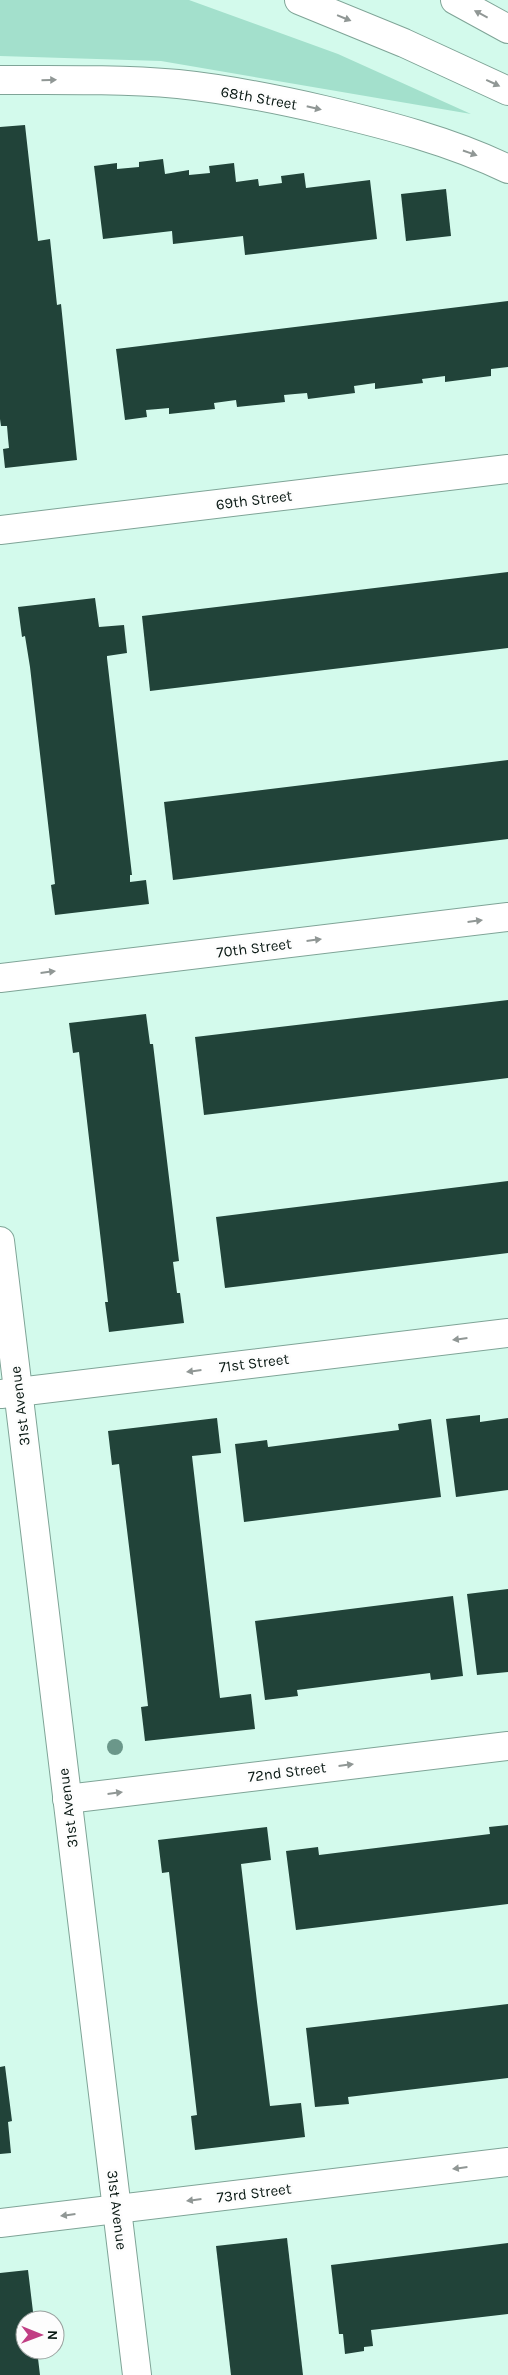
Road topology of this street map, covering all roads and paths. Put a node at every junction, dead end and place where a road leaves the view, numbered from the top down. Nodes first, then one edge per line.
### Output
1 (299, 0) edge
2 (455, 0) edge
3 (508, 29) edge
4 (0, 80) edge
5 (508, 91) edge
6 (508, 169) edge
7 (508, 469) edge
8 (0, 530) edge
9 (508, 917) edge
10 (0, 978) edge
11 (0, 1241) edge
12 (508, 1333) edge
13 (9, 1393) edge
14 (508, 1746) edge
15 (67, 1799) junction
16 (508, 2162) edge
17 (116, 2208) junction
18 (0, 2223) edge
19 (137, 2375) edge

1 -> 5 main road
3 -> 2 main road
4 -> 6 main road, 68th Street
7 - 8 main road, 69th Street
10 -> 9 main road, 70th Street
11 - 13 main road, 31st Avenue
12 -> 13 main road, 71st Street
13 - 15 main road, 31st Avenue
15 -> 14 main road, 72nd Street
15 - 17 main road, 31st Avenue
16 -> 17 main road, 73rd Street
17 -> 18 main road, 73rd Street
17 - 19 main road, 31st Avenue

